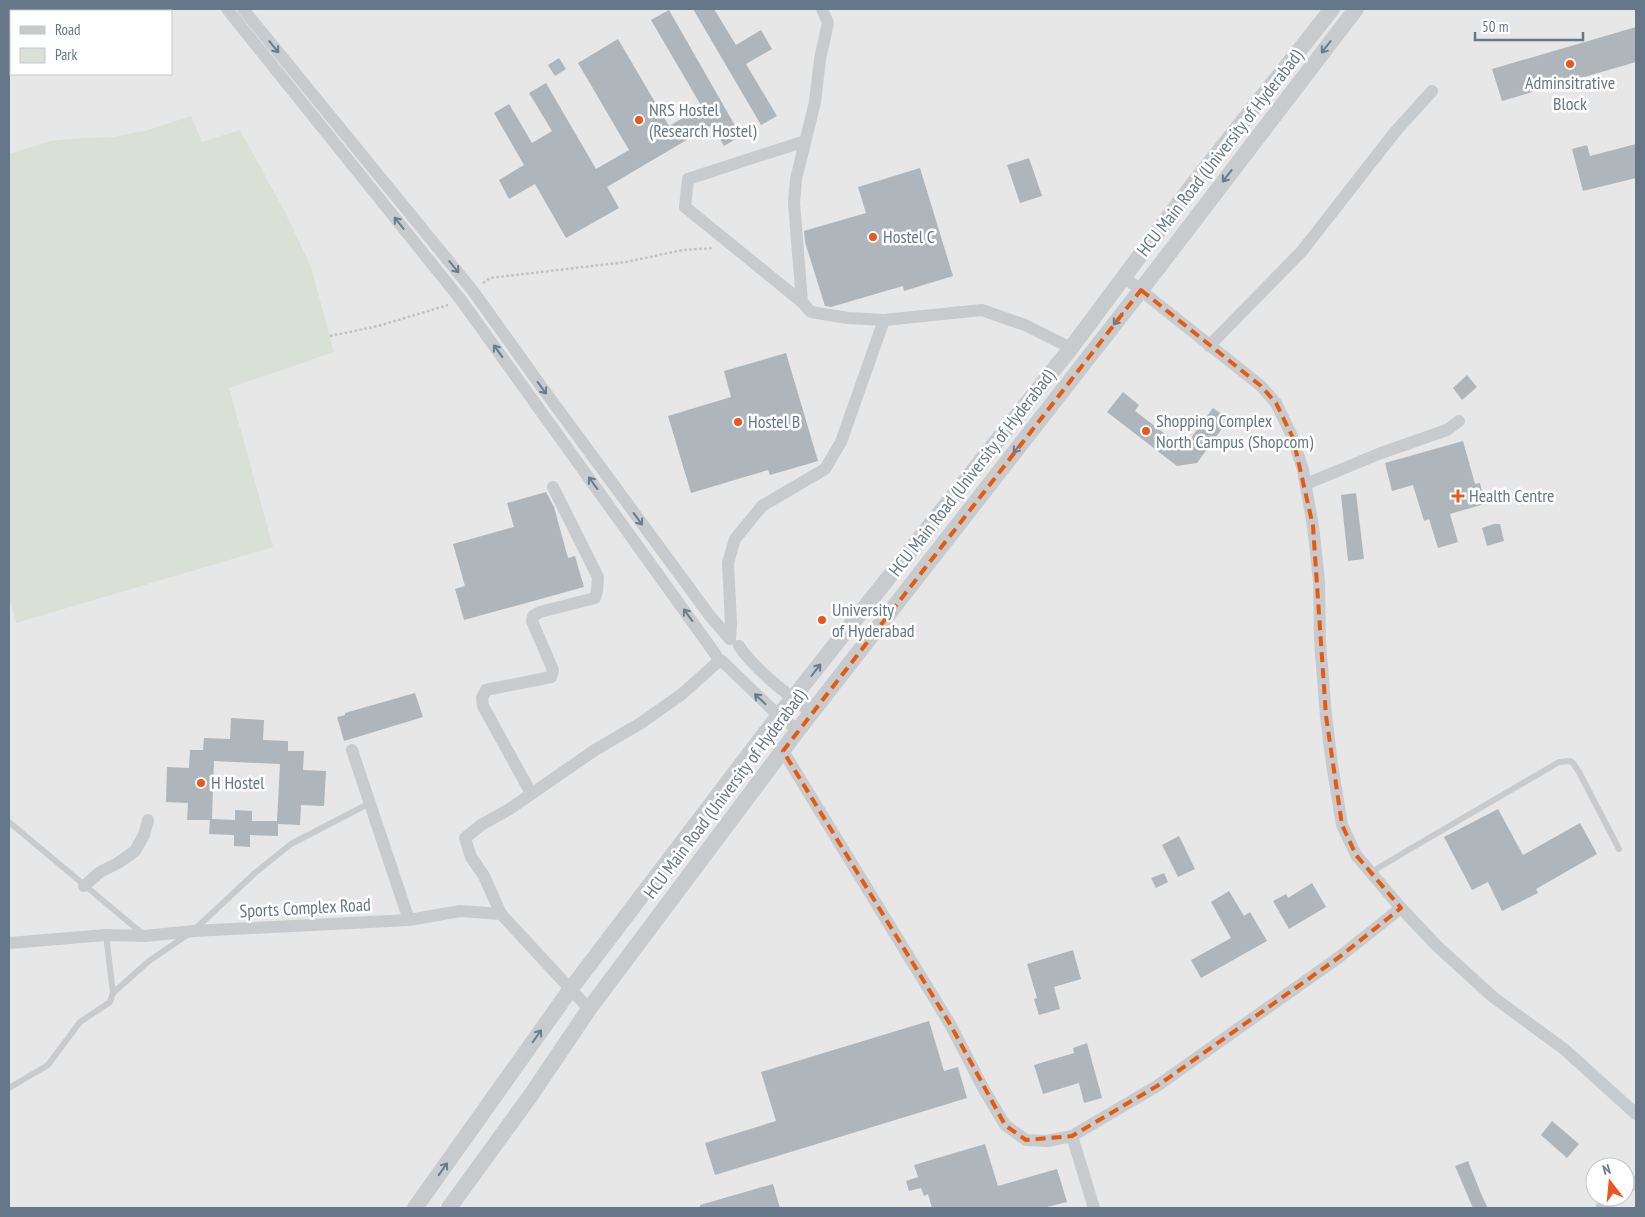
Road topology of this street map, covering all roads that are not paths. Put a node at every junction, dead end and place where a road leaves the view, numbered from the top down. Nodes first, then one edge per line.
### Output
1 (227, 9) edge
2 (243, 9) edge
3 (822, 9) edge
4 (1332, 9) edge
5 (1356, 9) edge
6 (1432, 91) dead end
7 (805, 142) junction
8 (1124, 277) junction
9 (1140, 290) junction
10 (473, 291) junction
11 (462, 300) junction
12 (802, 302) junction
13 (884, 320) junction
14 (1209, 346) junction
15 (1071, 348) junction
16 (1460, 421) dead end
17 (1306, 484) junction
18 (553, 487) dead end
19 (735, 642) junction
20 (719, 659) junction
21 (793, 699) junction
22 (811, 712) junction
23 (779, 716) junction
24 (798, 730) junction
25 (352, 750) dead end
26 (783, 751) junction
27 (531, 793) junction
28 (370, 803) junction
29 (148, 820) dead end
30 (9, 822) edge
31 (1619, 849) dead end
32 (1370, 873) junction
33 (84, 886) junction
34 (1401, 908) junction
35 (501, 914) junction
36 (409, 920) junction
37 (193, 931) junction
38 (106, 935) junction
39 (145, 936) junction
40 (9, 943) edge
41 (570, 990) junction
42 (113, 993) junction
43 (589, 1009) junction
44 (9, 1088) edge
45 (1636, 1114) edge
46 (1072, 1136) junction
47 (415, 1208) edge
48 (449, 1208) edge
49 (1094, 1208) edge

11 -> 1 street
2 -> 10 street
3 - 7 street
4 - 8 street, HCU Main Road (University of Hyderabad)
5 -> 9 street, HCU Main Road (University of Hyderabad)
6 - 14 street
7 - 12 street
7 - 12 street
8 - 9 street
8 - 15 street, HCU Main Road (University of Hyderabad)
9 - 14 street
9 -> 22 street, HCU Main Road (University of Hyderabad)
10 - 11 street
10 -> 19 street
20 -> 11 street
12 - 13 street
13 - 15 street
13 - 19 street
14 - 17 street
21 -> 15 street, HCU Main Road (University of Hyderabad)
16 - 17 street
17 - 32 street
18 - 27 street
19 - 20 street
19 - 20 street
19 - 21 street
23 -> 20 street
20 - 27 street
21 - 22 street
21 - 23 street, HCU Main Road (University of Hyderabad)
22 - 24 street, HCU Main Road (University of Hyderabad)
23 - 24 street
23 - 41 street, HCU Main Road (University of Hyderabad)
24 - 26 street, HCU Main Road (University of Hyderabad)
25 - 28 street
26 - 43 street, HCU Main Road (University of Hyderabad)
26 - 46 street
27 - 35 street
28 - 36 street
28 - 37 lane
29 - 33 street
30 - 33 lane
31 - 32 lane
32 - 34 street
33 - 39 lane
34 - 45 street
34 - 46 street
35 - 36 street, Sports Complex Road
35 - 41 street
36 - 37 street, Sports Complex Road
37 - 39 street, Sports Complex Road
37 - 42 lane
38 - 39 street, Sports Complex Road
38 - 40 street, Sports Complex Road
38 - 42 lane
41 - 43 street
47 -> 41 street, HCU Main Road (University of Hyderabad)
42 - 44 lane
43 - 48 street, HCU Main Road (University of Hyderabad)
46 - 49 street

